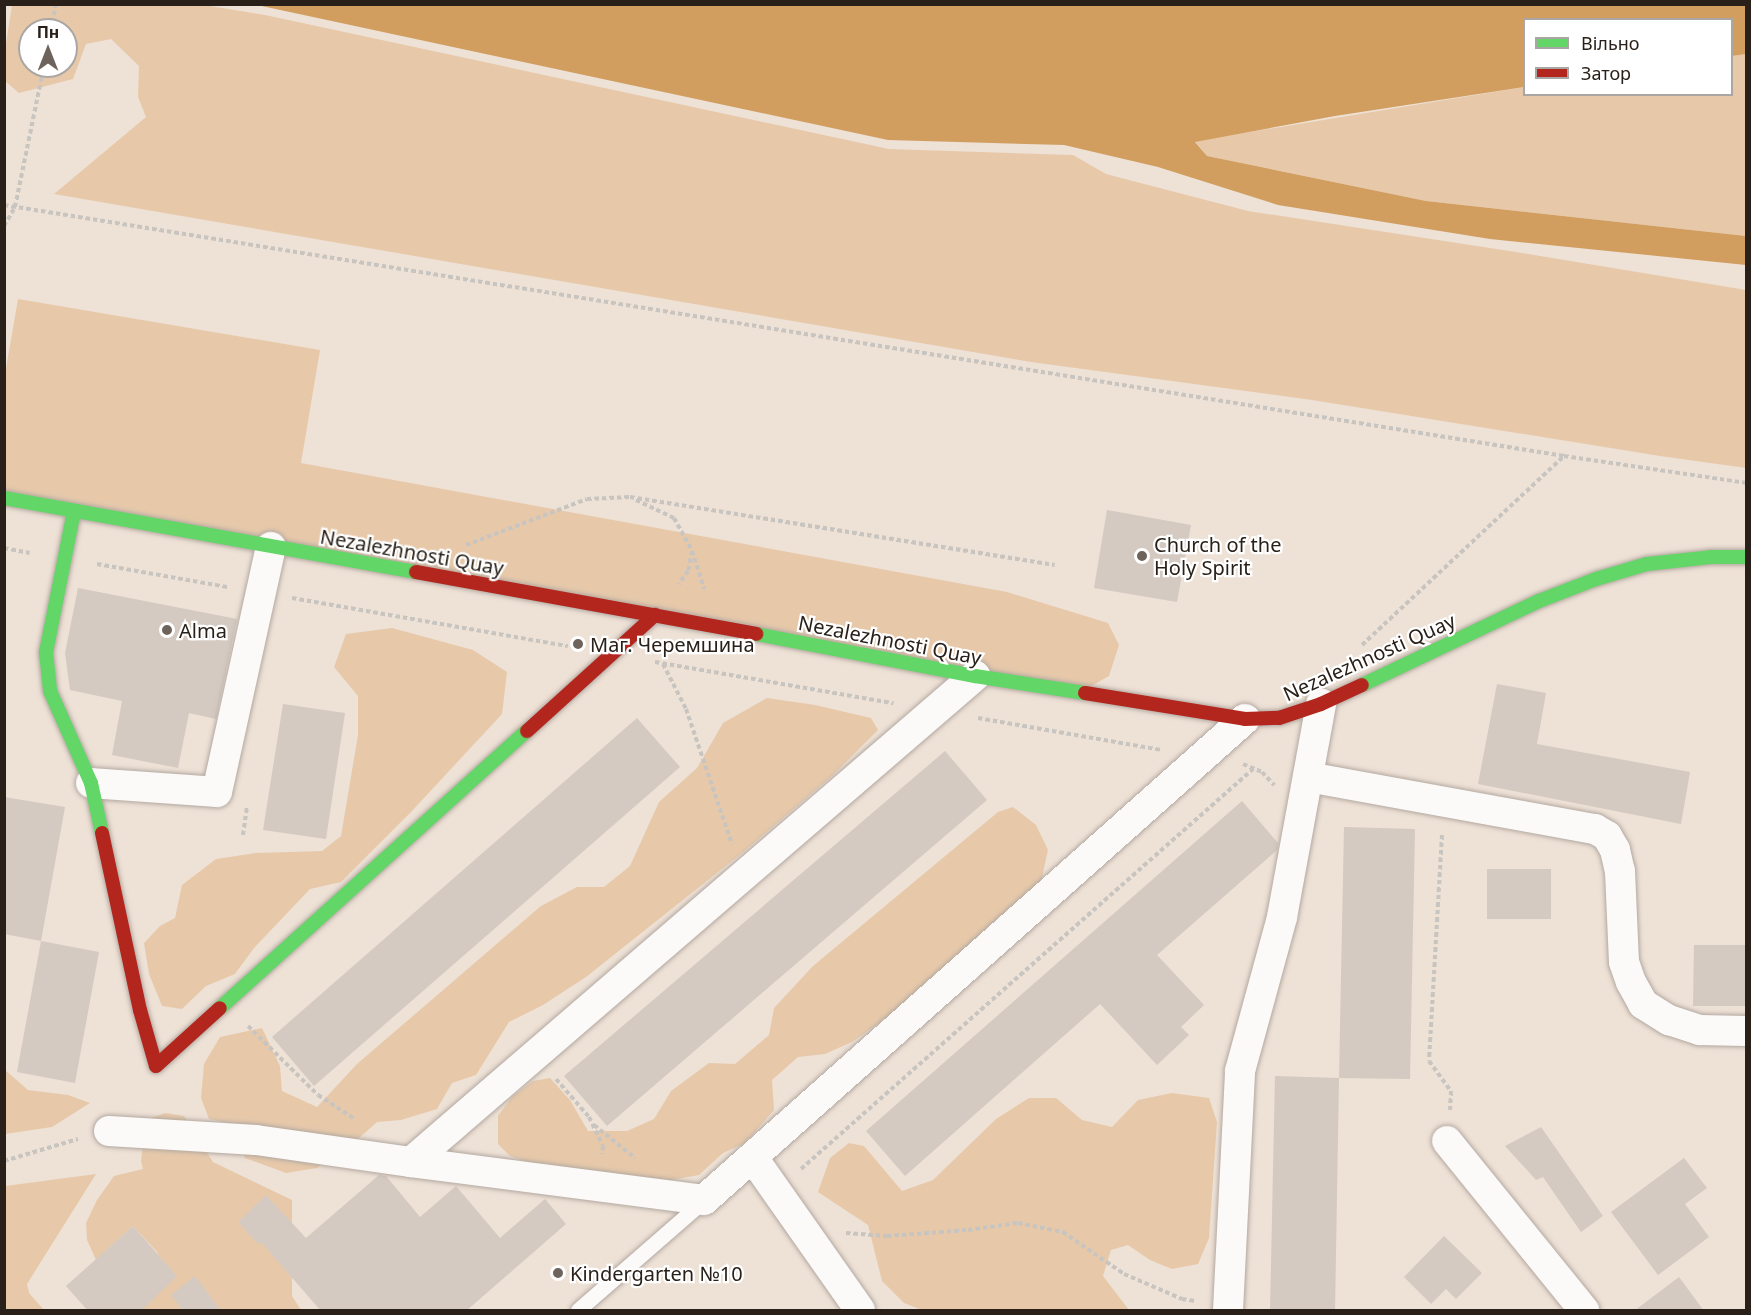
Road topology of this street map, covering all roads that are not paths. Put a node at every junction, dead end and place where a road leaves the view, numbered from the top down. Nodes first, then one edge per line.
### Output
1 (4, 498) edge
2 (74, 511) junction
3 (272, 546) junction
4 (1746, 556) edge
5 (656, 615) junction
6 (975, 676) junction
7 (1321, 704) junction
8 (1245, 718) junction
9 (91, 783) junction
10 (1306, 788) junction
11 (1746, 1031) edge
12 (109, 1131) dead end
13 (1447, 1141) road end
14 (753, 1158) junction
15 (411, 1162) junction
16 (704, 1200) junction
17 (1228, 1308) edge
18 (578, 1311) edge
19 (860, 1311) edge
20 (1584, 1311) edge

1 - 2 street, Nezalezhnosti Quay
2 - 3 street, Nezalezhnosti Quay
2 - 9 street
3 - 5 street, Nezalezhnosti Quay
3 - 9 street
4 - 7 street, Nezalezhnosti Quay
5 - 6 street, Nezalezhnosti Quay
5 - 9 street
6 - 8 street, Nezalezhnosti Quay
6 - 15 street
7 - 8 street, Nezalezhnosti Quay
7 - 10 street
8 - 14 street
10 - 11 street
10 - 17 street
12 - 15 street
13 - 20 street
14 - 16 street
14 - 19 street
15 - 16 street
16 - 18 lane

